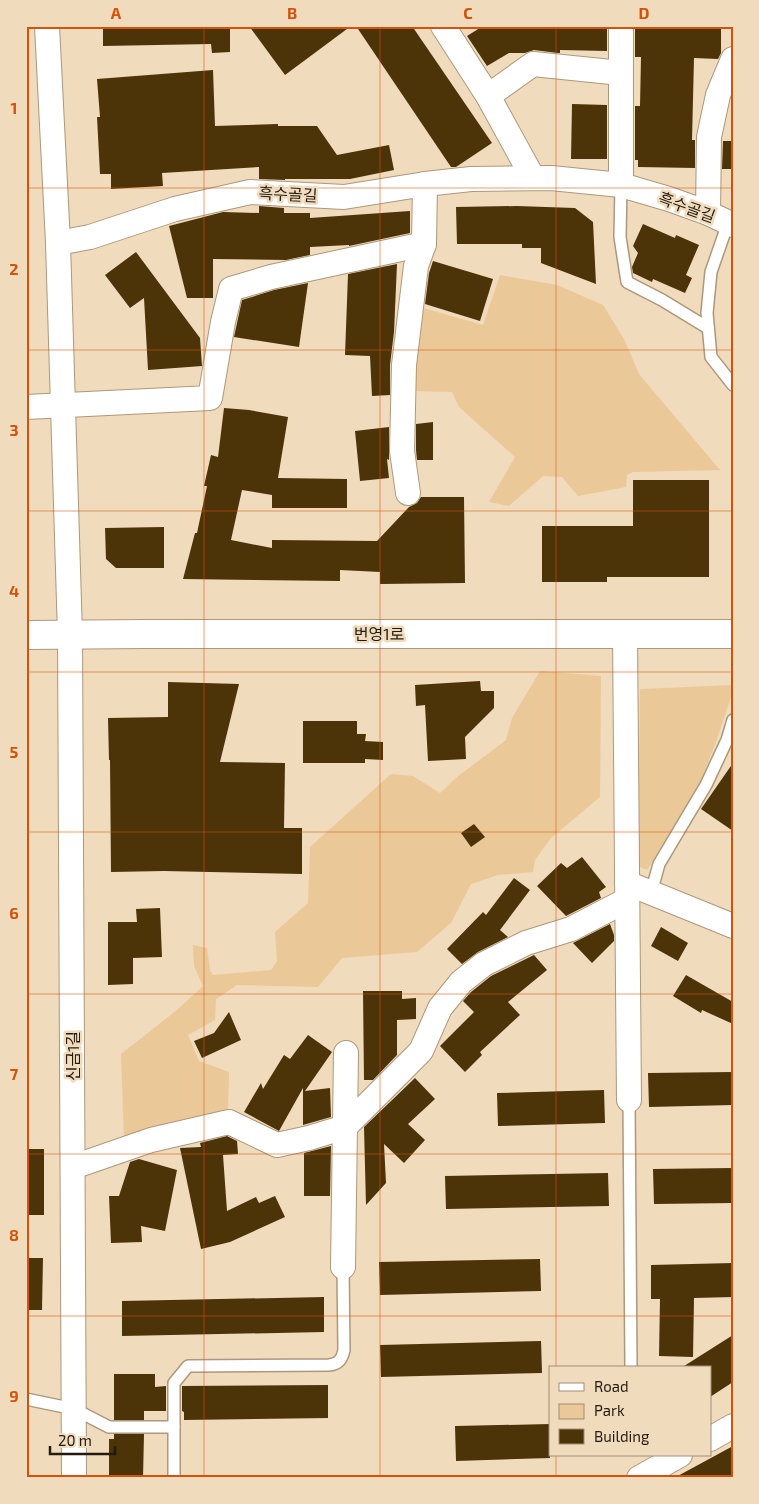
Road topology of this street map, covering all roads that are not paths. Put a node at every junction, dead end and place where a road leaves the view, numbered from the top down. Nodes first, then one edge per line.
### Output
1 (47, 26) edge
2 (621, 26) edge
3 (451, 29) edge
4 (733, 59) edge
5 (621, 73) junction
6 (488, 96) junction
7 (533, 178) junction
8 (425, 184) junction
9 (621, 185) junction
10 (723, 220) edge
11 (58, 243) junction
12 (424, 244) junction
13 (708, 328) junction
14 (733, 385) edge
15 (26, 406) edge
16 (62, 406) junction
17 (408, 493) dead end
18 (733, 634) edge
19 (26, 635) edge
20 (70, 635) junction
21 (625, 635) junction
22 (733, 720) edge
23 (627, 892) junction
24 (651, 893) junction
25 (733, 926) edge
26 (346, 1053) dead end
27 (629, 1100) joint
28 (345, 1128) junction
29 (73, 1167) junction
30 (343, 1267) joint
31 (631, 1366) edge
32 (26, 1399) edge
33 (74, 1409) junction
34 (733, 1426) edge
35 (174, 1427) junction
36 (712, 1438) edge
37 (678, 1456) edge
38 (74, 1478) edge
39 (174, 1478) edge
40 (639, 1478) edge

1 - 11 street
2 - 5 street
3 - 6 street
4 - 10 street
5 - 6 street
5 - 9 street
6 - 7 street
7 - 8 street, 흑수골길
7 - 9 street, 흑수골길
8 - 11 street, 흑수골길
8 - 12 street
9 - 10 street, 흑수골길
9 - 13 lane
10 - 13 lane
11 - 16 street, 신금1길
12 - 16 street
12 - 17 street
13 - 14 lane
15 - 16 street
16 - 20 street, 신금1길
18 - 21 main road, 번영1로
19 - 20 main road, 번영1로
20 - 21 main road, 번영1로
20 - 29 street, 신금1길
21 - 23 street
22 - 24 lane
23 - 24 street
23 - 27 street
23 - 28 street
24 - 25 street
26 - 28 street
27 - 31 lane
28 - 29 street
28 - 30 street
29 - 33 street, 신금1길
30 - 35 lane
32 - 33 lane
33 - 35 lane
33 - 38 street, 신금1길
34 - 36 street
35 - 39 lane
37 - 40 street

